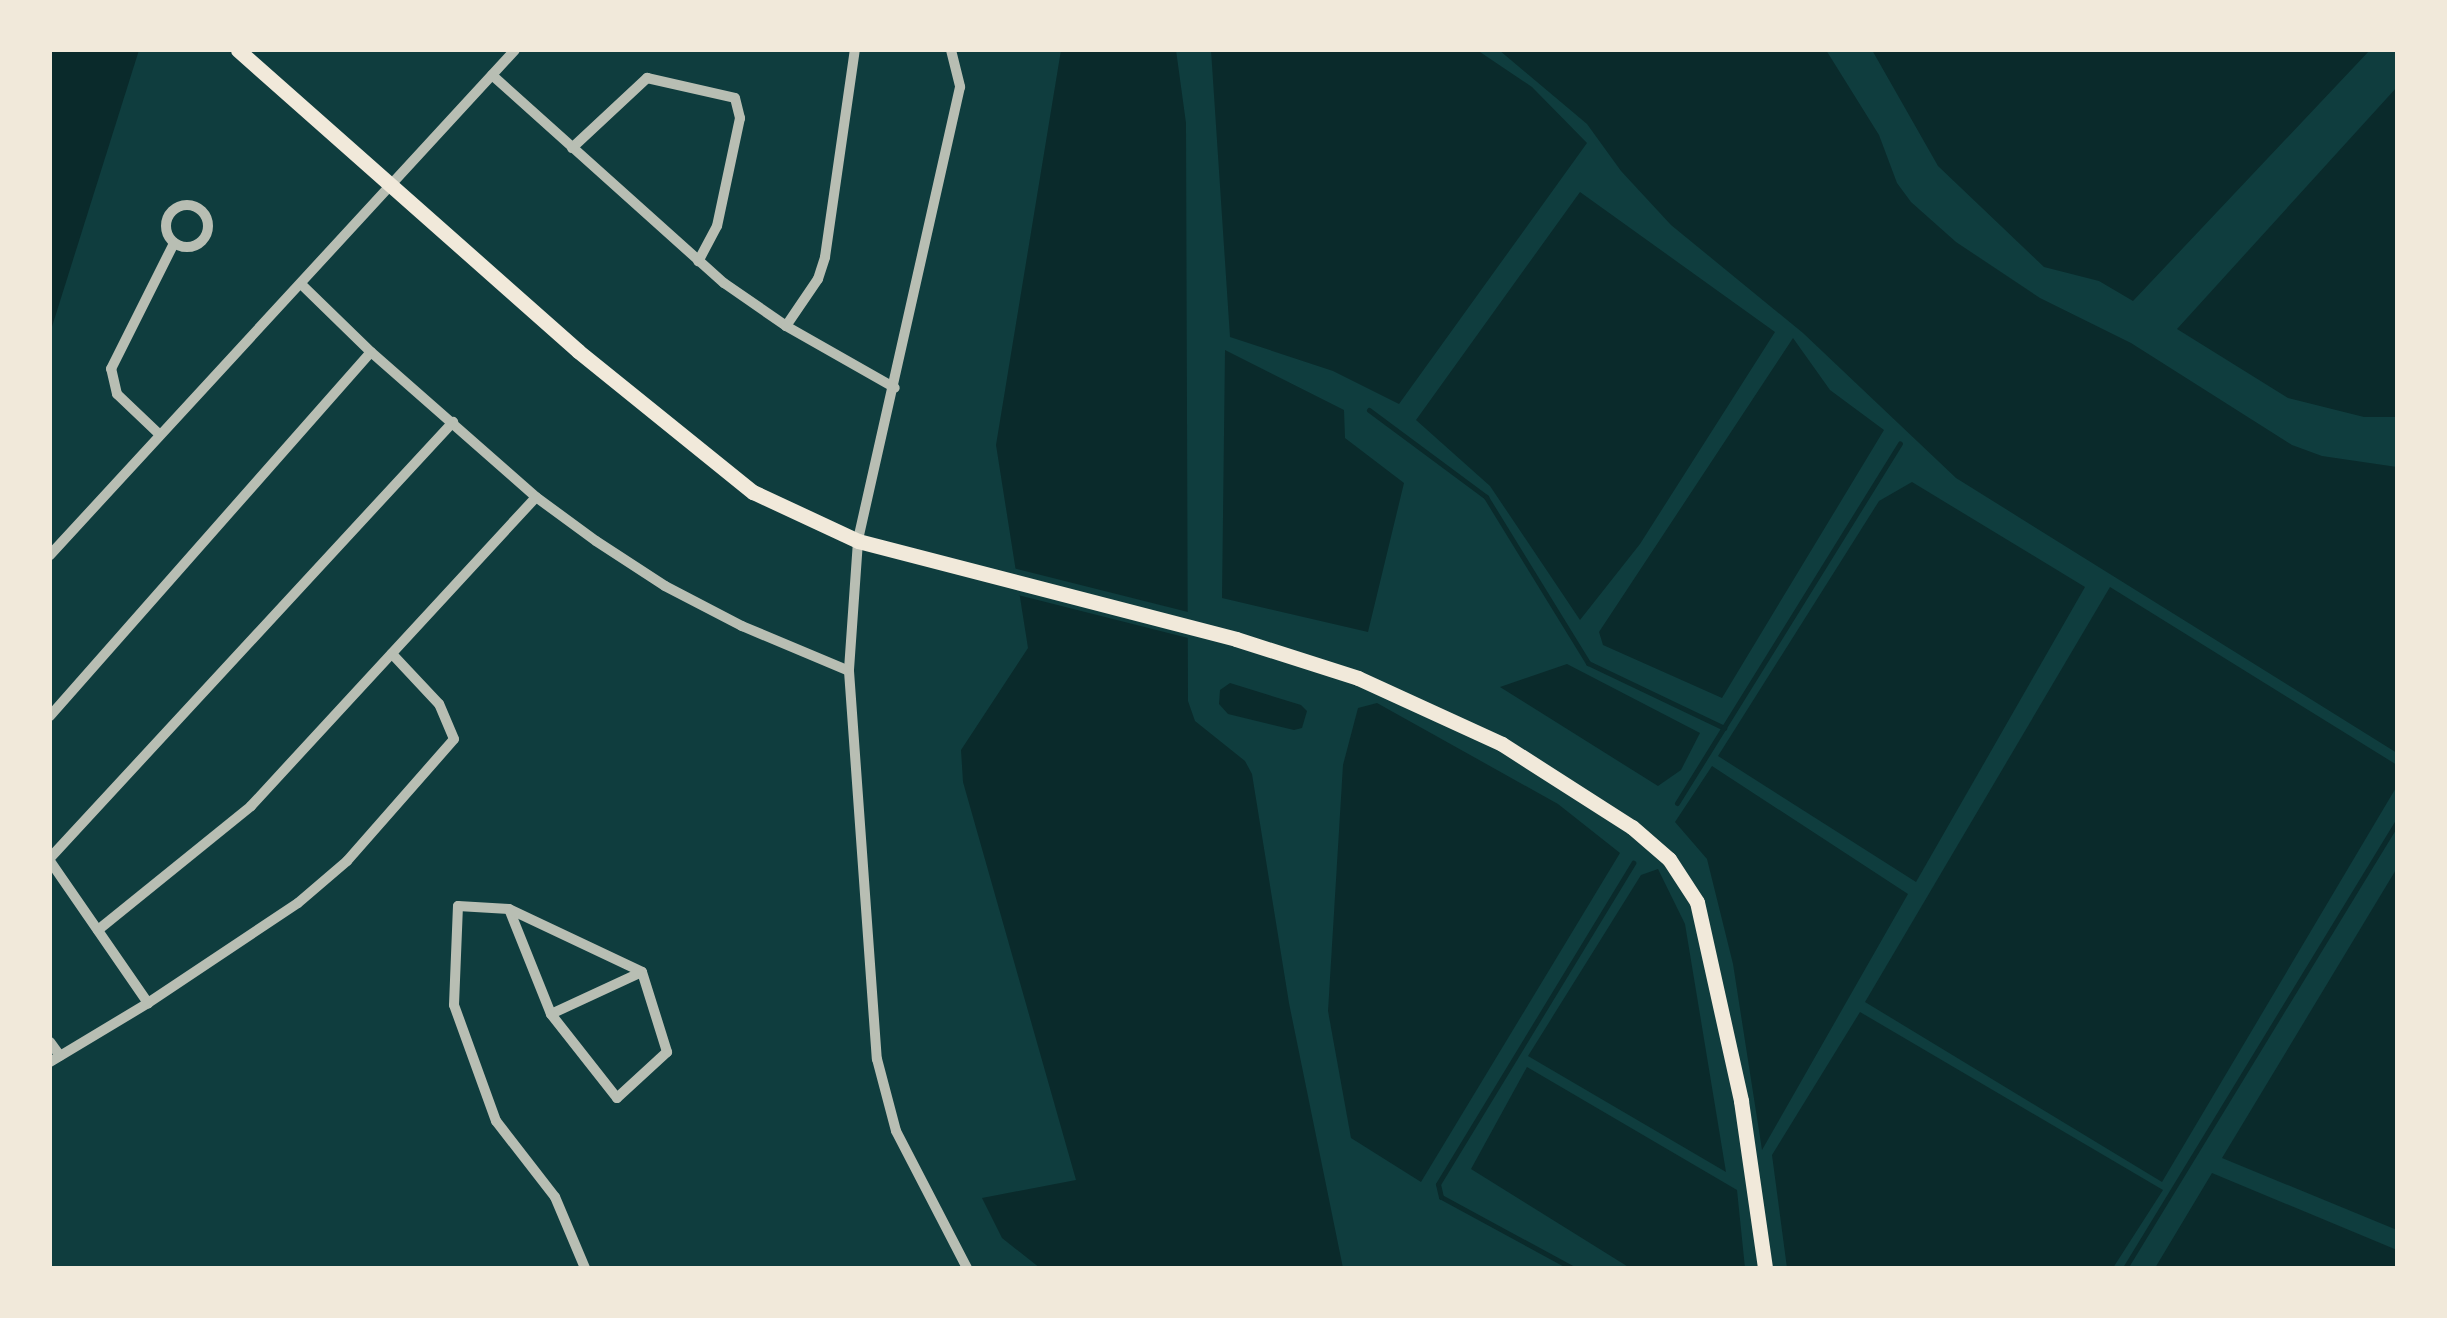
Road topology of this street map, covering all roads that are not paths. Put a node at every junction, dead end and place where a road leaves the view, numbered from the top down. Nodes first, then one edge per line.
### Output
1 (238, 50) edge
2 (514, 50) edge
3 (855, 50) edge
4 (951, 50) edge
5 (492, 75) junction
6 (572, 148) junction
7 (392, 186) junction
8 (174, 243) junction
9 (698, 261) junction
10 (302, 284) junction
11 (786, 326) junction
12 (371, 352) junction
13 (895, 388) junction
14 (452, 422) junction
15 (159, 434) junction
16 (536, 498) junction
17 (858, 540) junction
18 (50, 554) edge
19 (392, 654) junction
20 (849, 671) junction
21 (50, 716) edge
22 (50, 860) edge
23 (509, 909) junction
24 (98, 930) junction
25 (642, 972) junction
26 (148, 1004) junction
27 (551, 1014) junction
28 (50, 1042) edge
29 (55, 1060) edge
30 (585, 1268) edge
31 (967, 1268) edge
32 (1765, 1268) edge

1 - 7 main road
2 - 5 street
3 - 11 street
4 - 13 street
5 - 6 street
5 - 7 street
6 - 9 street
6 - 9 street
7 - 10 street
7 - 17 main road
8 - 8 street
8 - 15 street
9 - 11 street
10 - 12 street
10 - 15 street
11 - 13 street
12 - 14 street
12 - 21 street
13 - 17 street
14 - 16 street
14 - 22 street
15 - 18 street
16 - 19 street
16 - 20 street
17 - 20 street
17 - 32 main road
19 - 24 street
19 - 26 street
20 - 31 street
22 - 24 street
23 - 25 street
23 - 27 street
23 - 30 street
24 - 26 street
25 - 27 street
25 - 27 street
26 - 29 street
28 - 29 street

